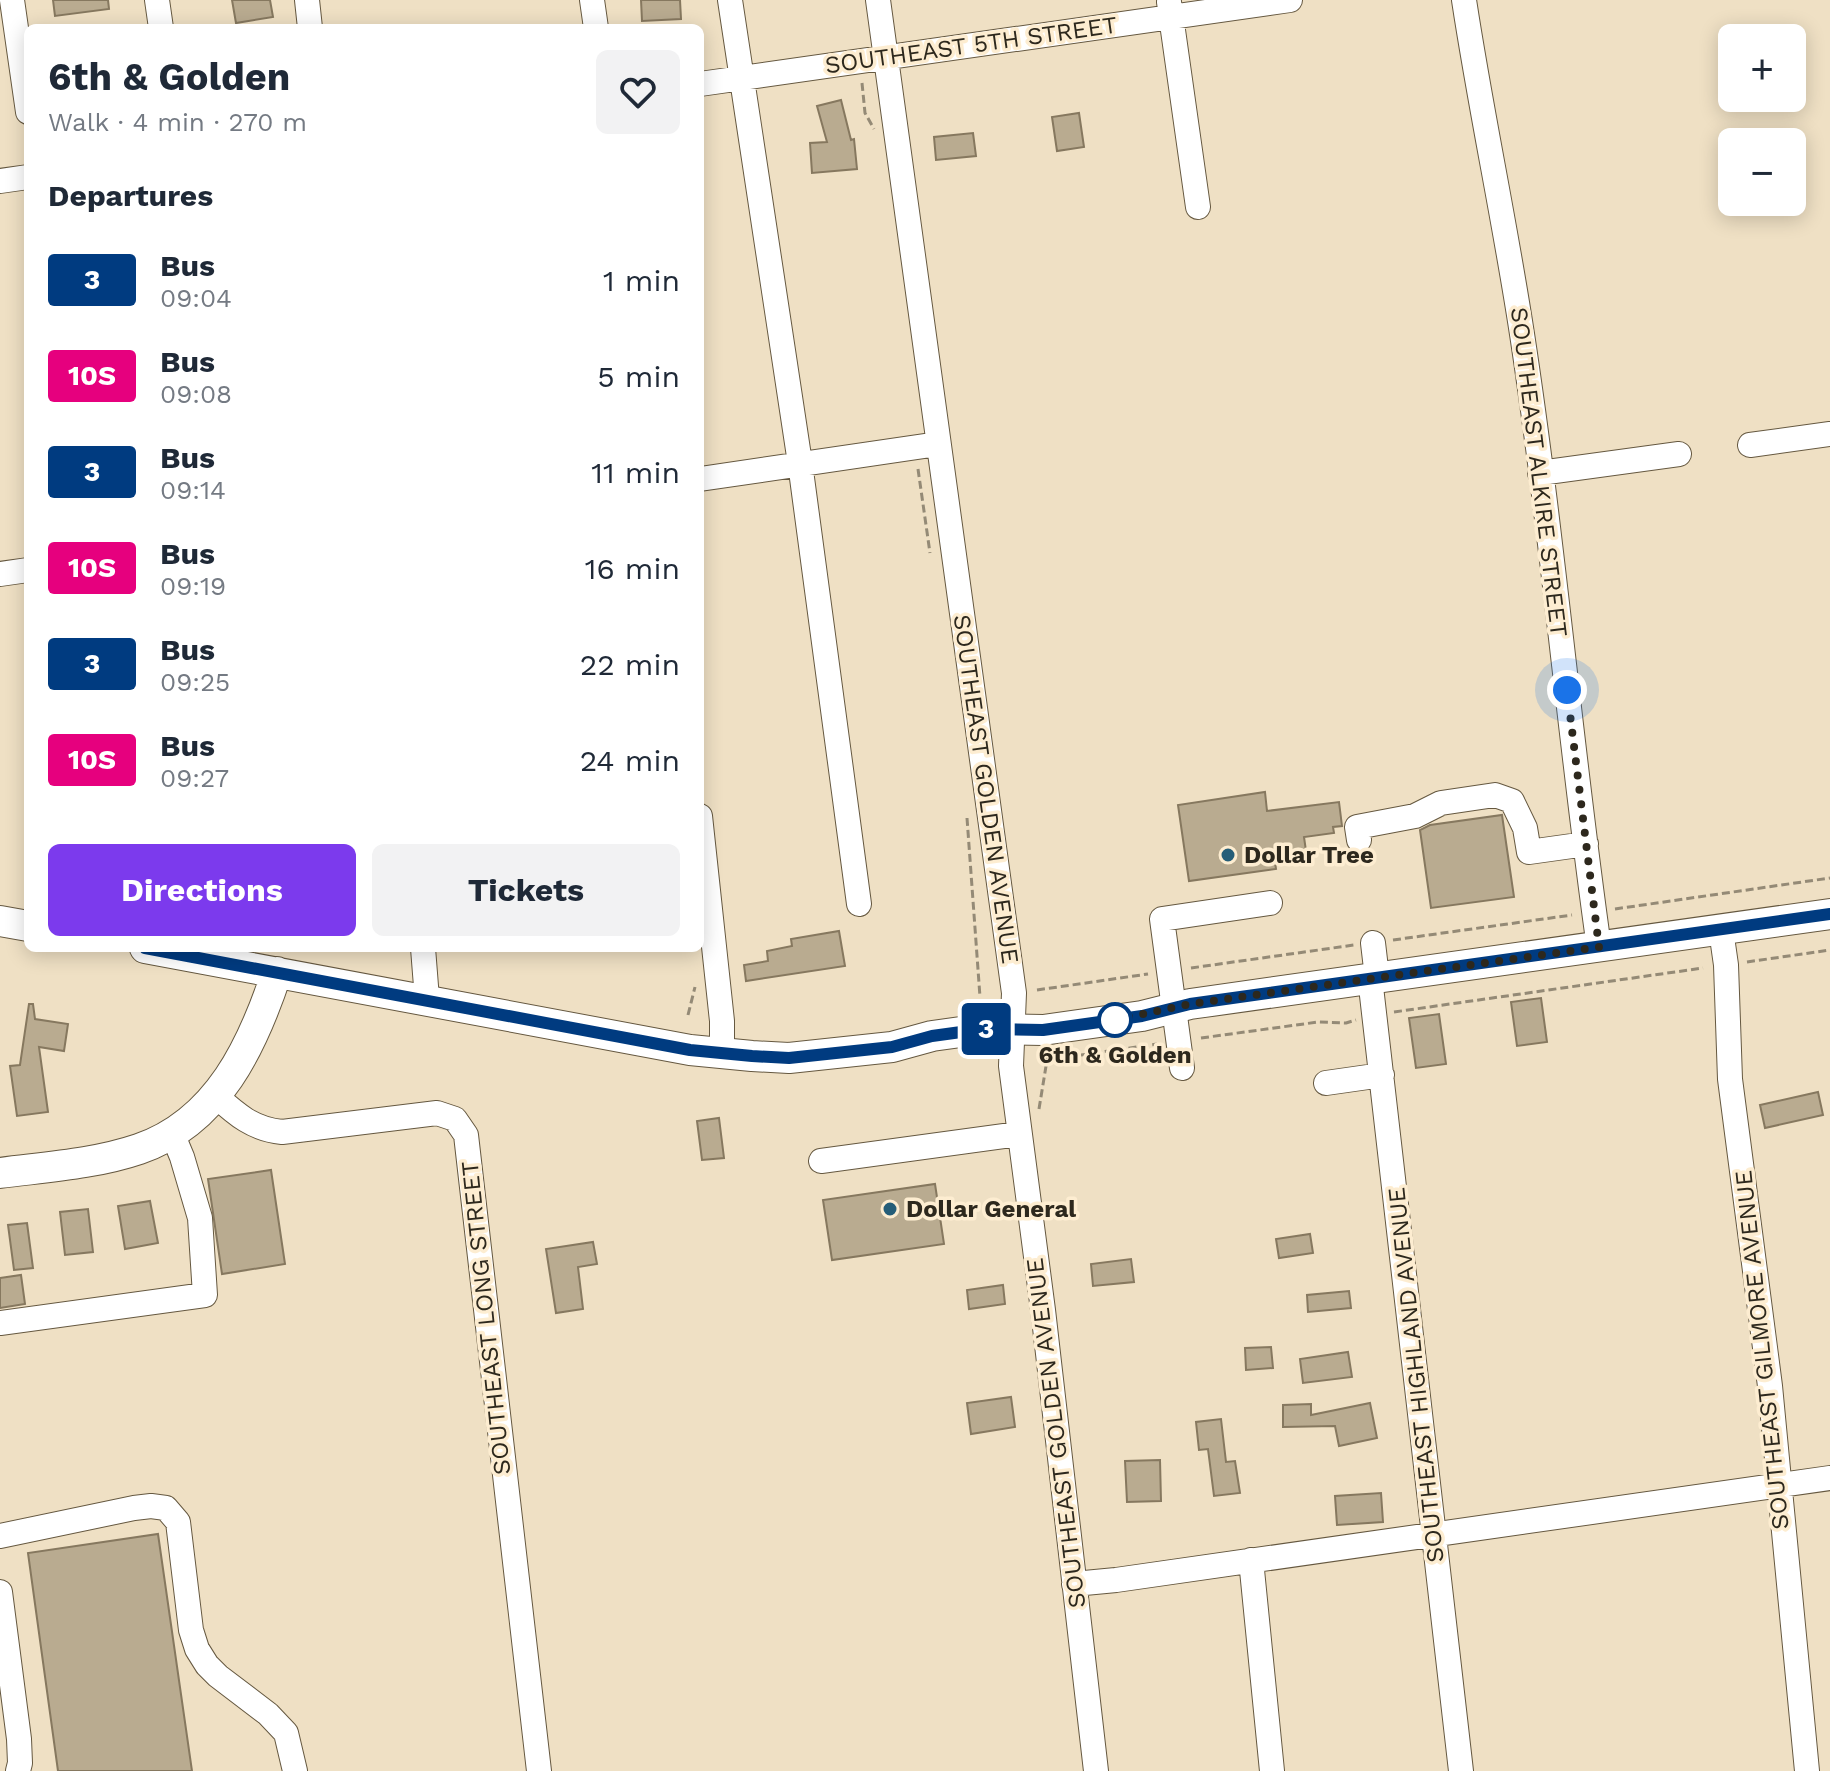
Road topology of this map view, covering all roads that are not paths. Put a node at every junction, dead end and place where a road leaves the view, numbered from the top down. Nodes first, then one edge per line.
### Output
1 (12, 0) edge
2 (157, 0) edge
3 (307, 0) edge
4 (592, 0) edge
5 (730, 0) edge
6 (878, 0) edge
7 (1290, 0) edge
8 (1464, 0) edge
9 (1170, 8) edge
10 (160, 24) edge
11 (310, 24) edge
12 (595, 24) edge
13 (885, 57) junction
14 (740, 79) junction
15 (24, 84) edge
16 (704, 84) edge
17 (24, 178) edge
18 (0, 181) edge
19 (1198, 207) dead end
20 (1830, 434) edge
21 (1750, 445) dead end
22 (927, 446) junction
23 (1679, 454) dead end
24 (800, 463) junction
25 (1540, 473) junction
26 (704, 478) edge
27 (24, 571) edge
28 (0, 574) edge
29 (1359, 840) dead end
30 (1586, 844) junction
31 (704, 868) edge
32 (1270, 903) dead end
33 (859, 904) dead end
34 (1830, 914) edge
35 (0, 921) edge
36 (24, 925) edge
37 (1721, 930) junction
38 (1373, 943) road end
39 (1599, 947) junction
40 (167, 952) edge
41 (423, 952) edge
42 (277, 972) junction
43 (1373, 978) junction
44 (427, 999) junction
45 (1174, 1009) junction
46 (1013, 1030) junction
47 (722, 1053) junction
48 (1182, 1068) dead end
49 (1382, 1075) junction
50 (1326, 1083) dead end
51 (216, 1096) junction
52 (172, 1133) junction
53 (1019, 1134) junction
54 (821, 1161) dead end
55 (0, 1173) edge
56 (0, 1323) edge
57 (1830, 1478) edge
58 (1778, 1485) junction
59 (1434, 1533) junction
60 (0, 1536) edge
61 (1251, 1560) junction
62 (1074, 1584) junction
63 (0, 1592) edge
64 (18, 1771) edge
65 (295, 1771) edge
66 (539, 1771) edge
67 (1096, 1771) edge
68 (1272, 1771) edge
69 (1461, 1771) edge
70 (1807, 1771) edge

1 - 15 street
2 - 10 street
3 - 11 street
4 - 12 street
5 - 14 street
6 - 13 street, SOUTHEAST GOLDEN AVENUE
7 - 9 street, SOUTHEAST 5TH STREET
8 - 25 street, SOUTHEAST ALKIRE STREET
9 - 13 street, SOUTHEAST 5TH STREET
9 - 19 street
13 - 14 street, SOUTHEAST 5TH STREET
13 - 22 street, SOUTHEAST GOLDEN AVENUE
14 - 16 street, SOUTHEAST 5TH STREET
14 - 24 street
17 - 18 street
20 - 21 street
22 - 24 street
22 - 46 street, SOUTHEAST GOLDEN AVENUE
23 - 25 street
24 - 26 street
24 - 33 street
25 - 30 street, SOUTHEAST ALKIRE STREET
27 - 28 street
29 - 30 street
30 - 39 street, SOUTHEAST ALKIRE STREET
31 - 47 street
32 - 45 street
34 - 37 main road
35 - 36 main road
37 - 39 main road
37 - 58 street, SOUTHEAST GILMORE AVENUE
38 - 43 street, SOUTHEAST HIGHLAND AVENUE
39 - 43 main road
40 - 42 main road
41 - 44 street
42 - 44 main road
42 - 51 main road
43 - 45 main road
43 - 49 street, SOUTHEAST HIGHLAND AVENUE
44 - 47 main road
45 - 46 main road
45 - 48 street
46 - 47 main road
46 - 53 street, SOUTHEAST GOLDEN AVENUE
49 - 50 street
49 - 59 street, SOUTHEAST HIGHLAND AVENUE
51 - 52 main road
51 - 66 street, SOUTHEAST LONG STREET
52 - 55 main road
52 - 56 street
53 - 54 street
53 - 62 street, SOUTHEAST GOLDEN AVENUE
57 - 58 street
58 - 59 street
58 - 70 street, SOUTHEAST GILMORE AVENUE
59 - 61 street
59 - 69 street, SOUTHEAST HIGHLAND AVENUE
60 - 65 street
61 - 62 street
61 - 68 street
62 - 67 street, SOUTHEAST GOLDEN AVENUE
63 - 64 street

